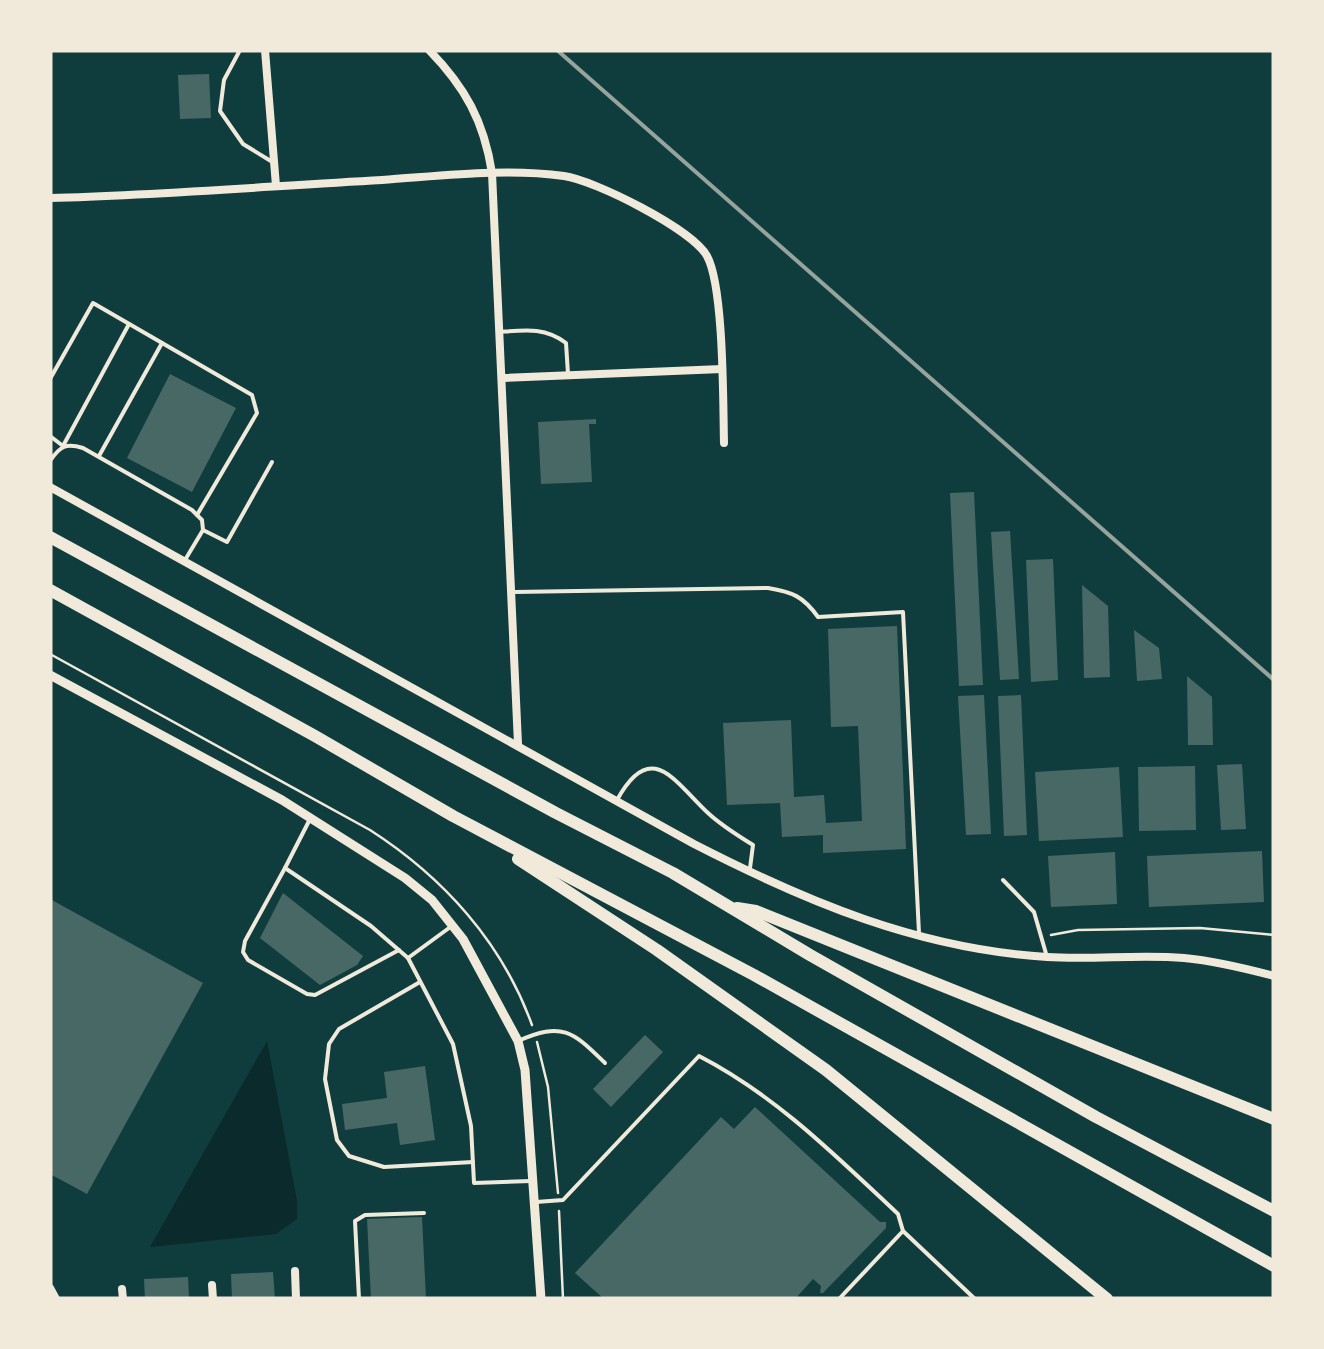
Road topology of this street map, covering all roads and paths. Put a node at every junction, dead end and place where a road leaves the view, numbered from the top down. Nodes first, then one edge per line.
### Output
1 (240, 50) edge
2 (265, 50) edge
3 (428, 50) edge
4 (274, 163) junction
5 (492, 173) junction
6 (276, 186) junction
7 (50, 198) edge
8 (129, 324) junction
9 (500, 332) junction
10 (162, 343) junction
11 (722, 369) junction
12 (568, 375) junction
13 (502, 378) junction
14 (50, 379) edge
15 (50, 436) edge
16 (724, 443) dead end
17 (63, 446) junction
18 (99, 456) junction
19 (50, 461) edge
20 (272, 462) dead end
21 (50, 488) edge
22 (197, 515) junction
23 (203, 530) junction
24 (50, 536) edge
25 (184, 562) junction
26 (50, 590) edge
27 (512, 592) junction
28 (50, 654) edge
29 (50, 675) edge
30 (518, 744) junction
31 (616, 800) junction
32 (453, 816) junction
33 (310, 818) junction
34 (285, 868) junction
35 (750, 873) junction
36 (1003, 880) dead end
37 (729, 906) junction
38 (452, 926) junction
39 (1274, 936) edge
40 (1043, 937) junction
41 (919, 938) junction
42 (399, 950) junction
43 (408, 958) junction
44 (1047, 958) junction
45 (1274, 976) edge
46 (420, 982) junction
47 (535, 1033) junction
48 (518, 1041) junction
49 (606, 1064) dead end
50 (1274, 1120) edge
51 (472, 1162) junction
52 (535, 1181) junction
53 (559, 1200) junction
54 (536, 1202) junction
55 (1274, 1211) edge
56 (424, 1212) dead end
57 (903, 1231) junction
58 (1274, 1266) edge
59 (295, 1271) dead end
60 (212, 1285) dead end
61 (50, 1288) edge
62 (56, 1299) edge
63 (213, 1299) edge
64 (296, 1299) edge
65 (359, 1299) edge
66 (541, 1299) edge
67 (563, 1299) edge
68 (839, 1299) edge
69 (975, 1299) edge
70 (1107, 1299) edge

1 - 4 lane
2 - 4 street
3 - 5 street
4 - 6 street
5 - 6 street
5 - 9 street
5 - 11 street
6 - 7 street
8 - 10 lane
8 - 14 lane
8 - 17 lane
9 - 12 lane
9 - 13 street
10 - 18 lane
10 - 22 lane
11 - 12 street
11 - 16 street
12 - 13 street
13 - 27 street
15 - 17 lane
17 - 18 lane
17 - 19 lane
18 - 22 lane
20 - 23 lane
21 - 25 street
22 - 23 lane
23 - 25 lane
24 - 37 highway
25 - 30 street
26 - 32 highway
27 - 30 street
27 - 41 lane
28 - 47 path
29 - 33 street
30 - 31 street
31 - 35 street
31 - 35 lane
32 - 58 highway
32 - 70 highway
33 - 34 lane
33 - 38 street
34 - 42 lane
34 - 42 lane
35 - 41 street
36 - 40 lane
37 - 50 highway
37 - 55 highway
38 - 43 lane
38 - 48 street
39 - 40 path
40 - 44 lane
41 - 44 street
42 - 43 lane
43 - 46 lane
44 - 45 street
46 - 51 lane
46 - 51 lane
47 - 48 lane
47 - 49 lane
47 - 53 path
48 - 52 street
51 - 52 lane
52 - 54 street
53 - 54 lane
53 - 57 lane
53 - 67 path
54 - 66 street
56 - 65 lane
57 - 68 lane
57 - 69 lane
59 - 64 street
60 - 63 street
61 - 62 street

